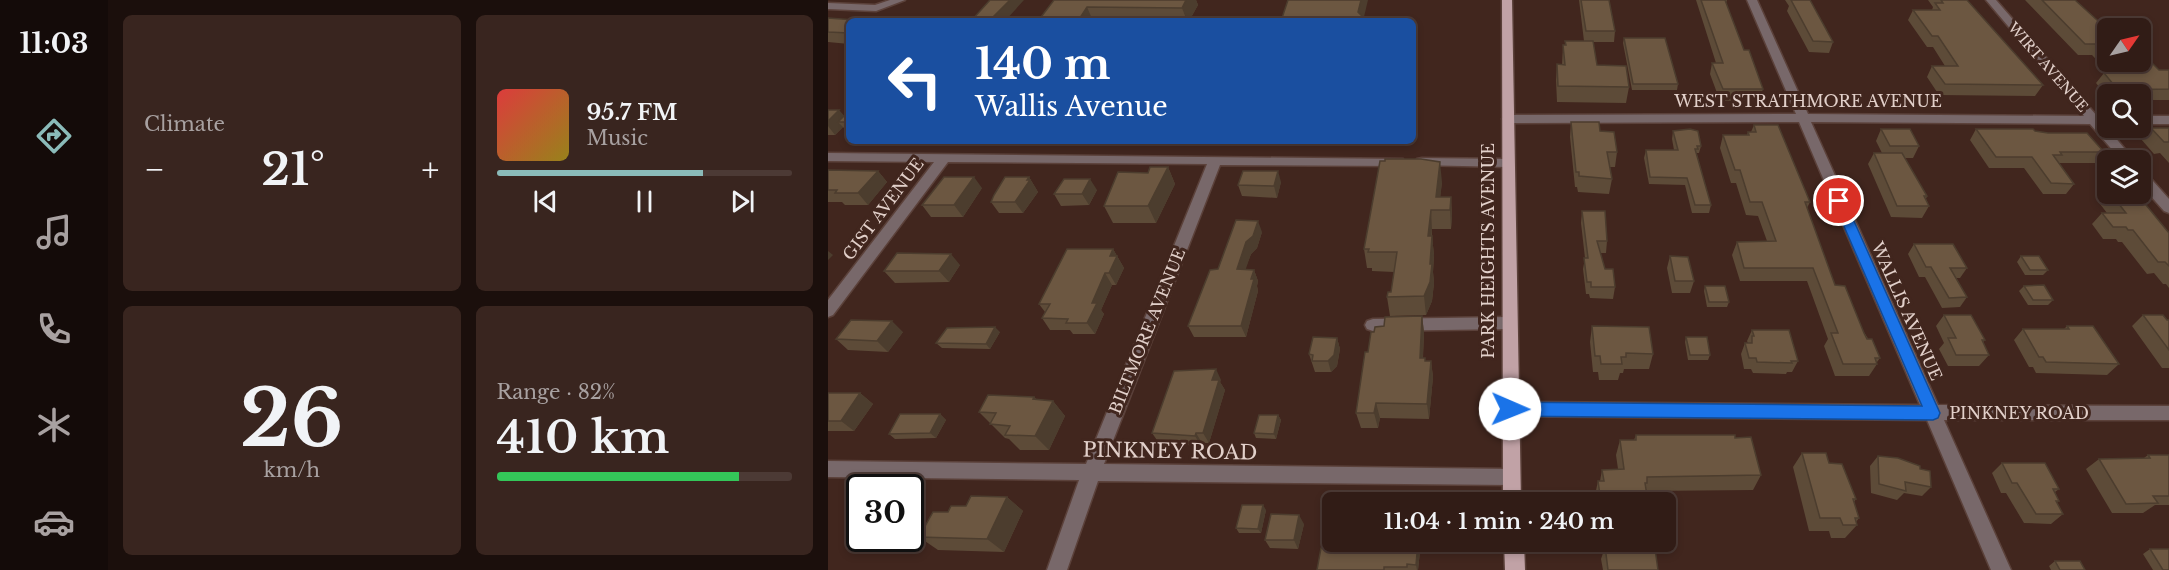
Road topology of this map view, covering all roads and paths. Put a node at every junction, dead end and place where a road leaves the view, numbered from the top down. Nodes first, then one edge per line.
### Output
1 (900, 0) edge
2 (1507, 0) edge
3 (1752, 0) edge
4 (1991, 0) edge
5 (828, 6) edge
6 (1803, 118) junction
7 (1508, 119) junction
8 (2093, 120) junction
9 (2097, 120) edge
10 (2151, 120) edge
11 (2169, 120) edge
12 (2119, 150) edge
13 (828, 157) edge
14 (944, 158) junction
15 (1215, 161) junction
16 (1508, 163) junction
17 (2151, 188) edge
18 (2169, 208) edge
19 (828, 311) edge
20 (1509, 323) junction
21 (1373, 325) edge
22 (1510, 409) junction
23 (1933, 413) junction
24 (2169, 413) edge
25 (828, 469) edge
26 (1091, 473) junction
27 (1511, 477) junction
28 (1512, 492) edge
29 (1514, 552) edge
30 (1057, 570) edge
31 (1515, 570) edge
32 (2001, 570) edge

1 - 5 street
2 - 7 main road, PARK HEIGHTS AVENUE
3 - 6 street, WALLIS AVENUE
4 - 8 street, WIRT AVENUE
6 - 7 street, WEST STRATHMORE AVENUE
6 - 8 street, WEST STRATHMORE AVENUE
6 - 23 street, WALLIS AVENUE
7 - 16 main road, PARK HEIGHTS AVENUE
8 - 9 street, WEST STRATHMORE AVENUE
8 - 12 street, WIRT AVENUE
10 - 11 street
13 - 14 street
14 - 15 street
14 - 19 street, GIST AVENUE
15 - 16 street
15 - 26 street, BILTMORE AVENUE
16 - 20 main road, PARK HEIGHTS AVENUE
17 - 18 street
20 - 21 street
20 - 22 main road, PARK HEIGHTS AVENUE
22 - 23 street, PINKNEY ROAD
22 - 27 main road, PARK HEIGHTS AVENUE
23 - 24 street, PINKNEY ROAD
23 - 32 street, WALLIS AVENUE
25 - 26 street, PINKNEY ROAD
26 - 27 street, PINKNEY ROAD
26 - 30 street, BILTMORE AVENUE
27 - 28 main road, PARK HEIGHTS AVENUE
29 - 31 main road

